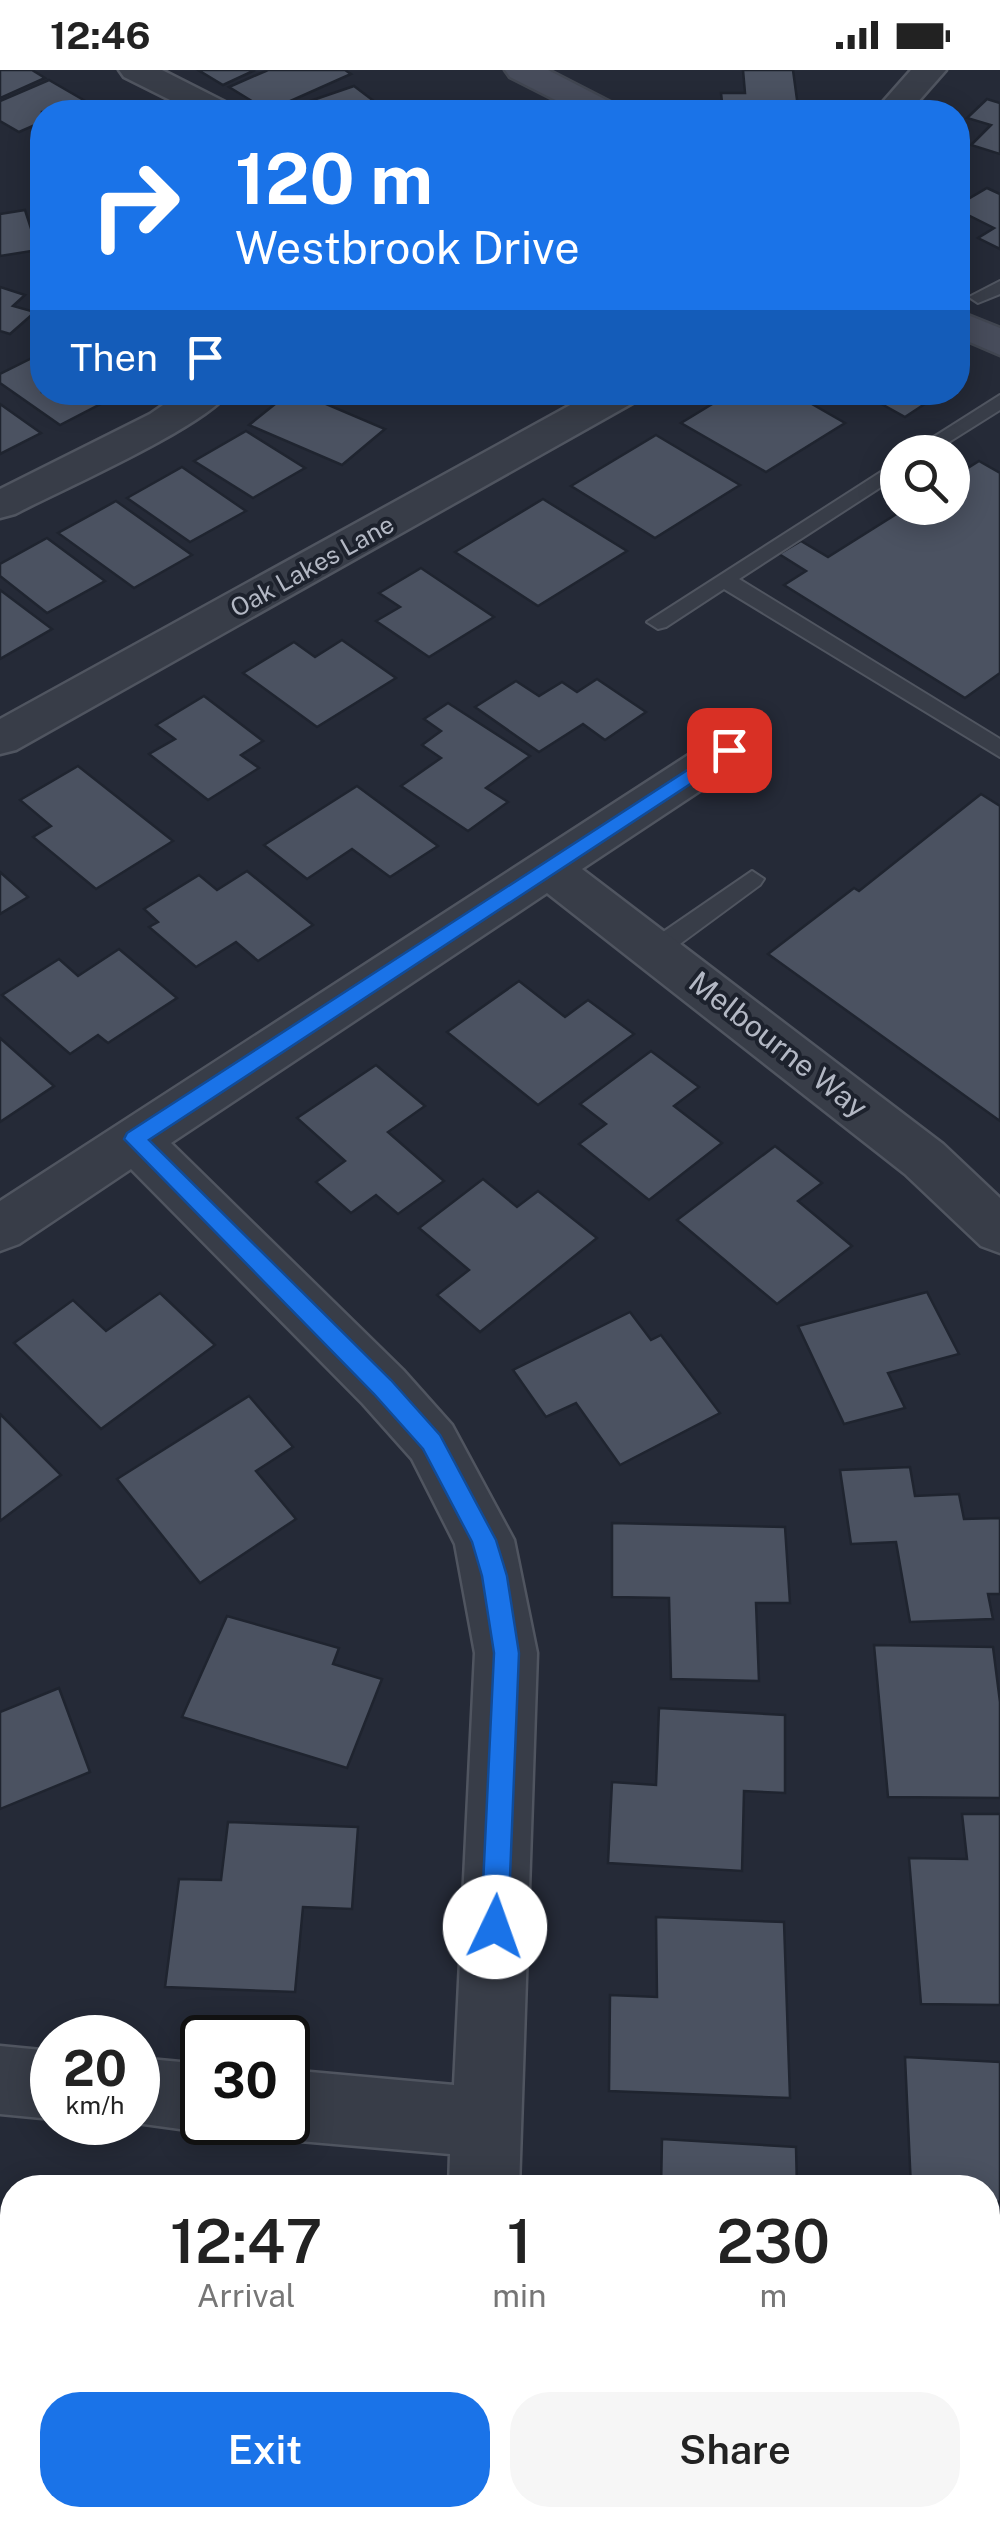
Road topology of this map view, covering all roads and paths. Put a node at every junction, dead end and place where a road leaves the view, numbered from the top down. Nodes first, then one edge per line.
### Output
1 (136, 70) edge
2 (522, 70) edge
3 (930, 70) edge
4 (195, 100) edge
5 (581, 100) edge
6 (901, 100) edge
7 (979, 300) edge
8 (1000, 343) edge
9 (1000, 401) edge
10 (190, 405) edge
11 (601, 405) edge
12 (947, 435) edge
13 (880, 479) edge
14 (0, 505) edge
15 (724, 579) junction
16 (658, 622) dead end
17 (0, 739) edge
18 (1000, 749) edge
19 (729, 750) dead end
20 (548, 868) junction
21 (752, 879) dead end
22 (656, 949) junction
23 (134, 1139) junction
24 (0, 1229) edge
25 (1000, 1231) edge
26 (0, 2080) edge
27 (30, 2083) edge
28 (310, 2111) edge
29 (485, 2155) edge

1 - 4 street
2 - 5 main road
3 - 6 street
7 - 8 main road
9 - 12 lane
10 - 14 street
11 - 17 street, Oak Lakes Lane
13 - 15 lane
15 - 16 lane
15 - 18 lane
19 - 20 street
20 - 22 street, Melbourne Way
20 - 23 street
21 - 22 lane
22 - 25 street, Melbourne Way
23 - 24 street
23 - 29 street
26 - 27 street
28 - 29 street

